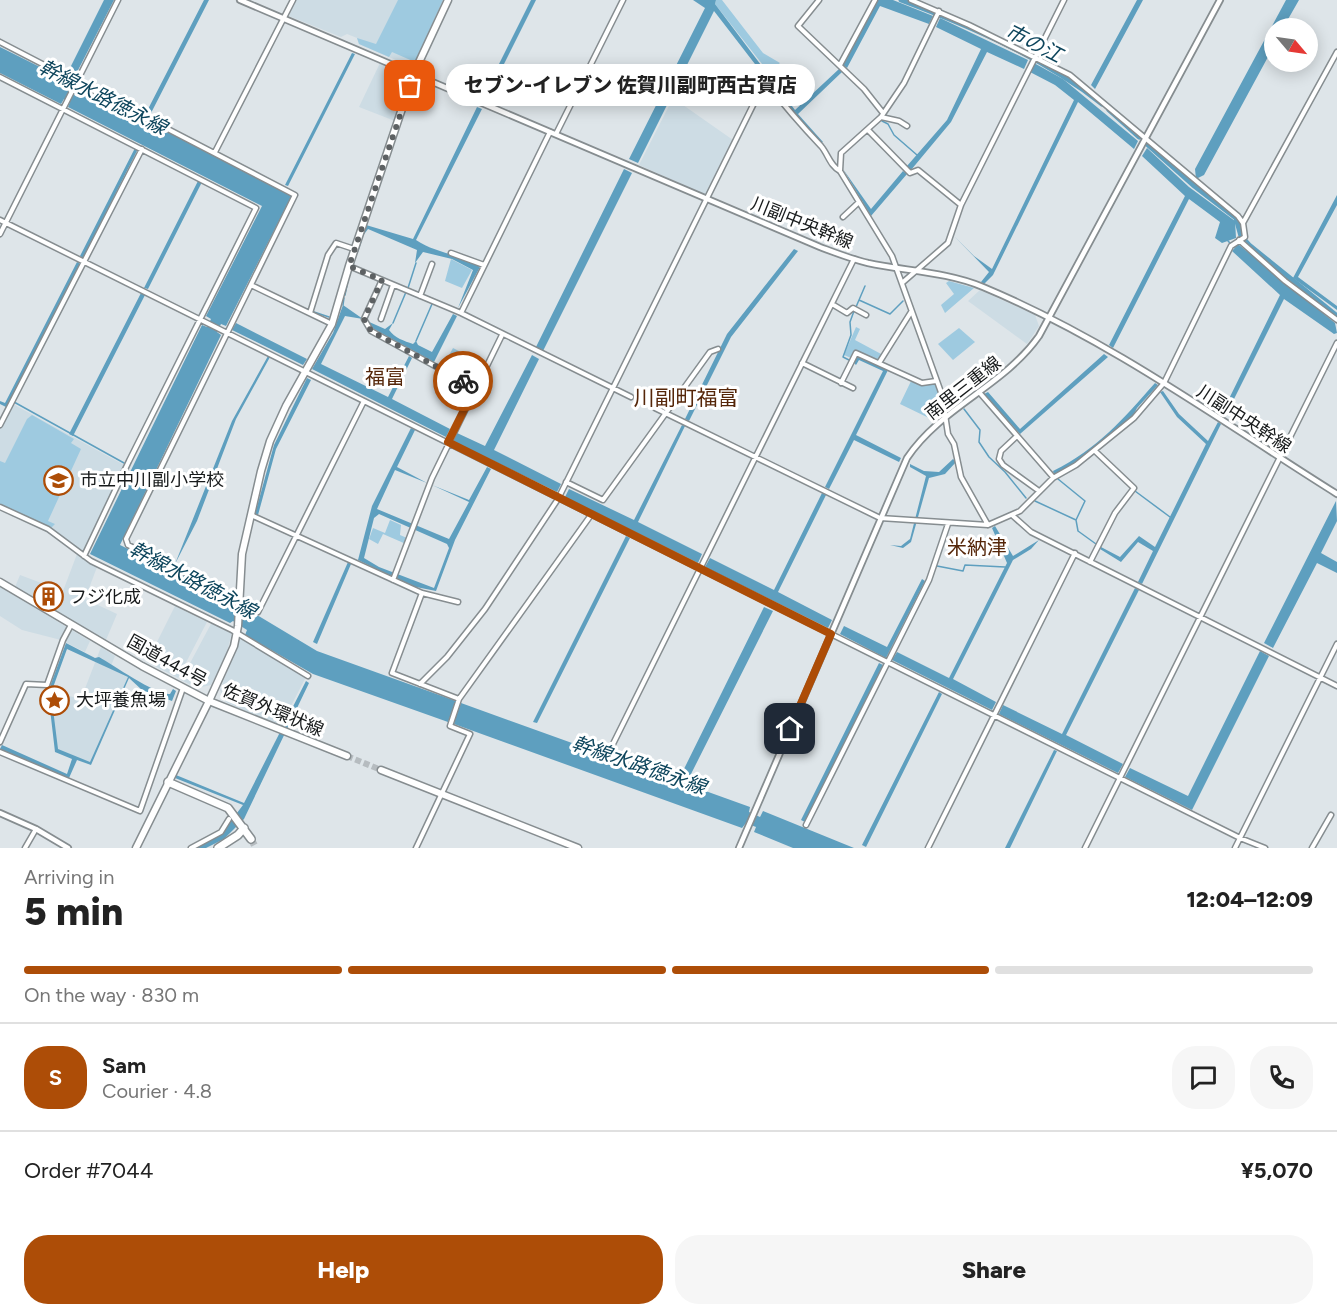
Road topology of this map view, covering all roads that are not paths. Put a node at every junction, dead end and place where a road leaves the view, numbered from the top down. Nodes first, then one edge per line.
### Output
1 (118, 0) edge
2 (240, 0) edge
3 (293, 0) edge
4 (448, 0) edge
5 (623, 0) edge
6 (819, 0) edge
7 (875, 0) edge
8 (911, 0) edge
9 (1064, 0) edge
10 (1220, 0) edge
11 (939, 11) junction
12 (284, 18) junction
13 (0, 42) edge
14 (1337, 52) edge
15 (1033, 58) junction
16 (840, 66) junction
17 (414, 73) junction
18 (0, 77) edge
19 (77, 82) junction
20 (63, 109) junction
21 (882, 115) junction
22 (907, 126) dead end
23 (869, 131) junction
24 (554, 132) junction
25 (1145, 138) junction
26 (142, 149) junction
27 (215, 152) junction
28 (840, 171) junction
29 (706, 198) junction
30 (859, 202) junction
31 (961, 205) junction
32 (843, 217) dead end
33 (0, 220) edge
34 (5, 223) junction
35 (1243, 224) junction
36 (0, 234) edge
37 (1239, 240) junction
38 (354, 249) junction
39 (451, 253) dead end
40 (854, 259) junction
41 (84, 262) junction
42 (432, 264) dead end
43 (484, 264) junction
44 (349, 266) junction
45 (897, 268) junction
46 (918, 271) junction
47 (382, 280) junction
48 (902, 284) junction
49 (251, 285) junction
50 (392, 285) junction
51 (420, 296) junction
52 (832, 304) junction
53 (911, 312) junction
54 (310, 313) junction
55 (461, 313) junction
56 (866, 315) dead end
57 (1048, 318) junction
58 (201, 319) junction
59 (381, 319) dead end
60 (1337, 320) edge
61 (332, 324) junction
62 (227, 332) junction
63 (502, 335) junction
64 (1337, 343) edge
65 (718, 349) dead end
66 (802, 363) junction
67 (879, 363) junction
68 (306, 371) junction
69 (936, 381) junction
70 (841, 382) junction
71 (1164, 383) junction
72 (475, 388) junction
73 (853, 388) dead end
74 (611, 389) junction
75 (979, 392) junction
76 (631, 398) tunnel mouth
77 (364, 401) junction
78 (655, 408) tunnel mouth
79 (665, 413) junction
80 (946, 416) junction
81 (0, 425) edge
82 (1017, 436) junction
83 (448, 442) junction
84 (1095, 451) junction
85 (756, 458) junction
86 (1280, 458) junction
87 (1052, 476) junction
88 (567, 482) junction
89 (1039, 491) junction
90 (1337, 494) edge
91 (558, 499) junction
92 (0, 507) edge
93 (251, 515) junction
94 (591, 515) junction
95 (1013, 516) junction
96 (880, 518) junction
97 (948, 524) junction
98 (988, 525) junction
99 (297, 534) junction
100 (1075, 553) junction
101 (84, 556) junction
102 (1090, 562) junction
103 (700, 568) junction
104 (394, 576) junction
105 (0, 582) edge
106 (422, 593) junction
107 (458, 602) dead end
108 (238, 605) junction
109 (1201, 617) junction
110 (72, 624) junction
111 (237, 629) junction
112 (831, 634) junction
113 (1337, 644) edge
114 (887, 662) junction
115 (308, 676) dead end
116 (1321, 677) junction
117 (420, 684) junction
118 (1337, 686) edge
119 (184, 688) junction
120 (459, 699) junction
121 (209, 701) junction
122 (994, 715) junction
123 (0, 742) edge
124 (0, 752) edge
125 (609, 752) dead end
126 (347, 756) tunnel mouth
127 (381, 770) tunnel mouth
128 (1120, 778) junction
129 (168, 782) junction
130 (442, 794) junction
131 (0, 813) edge
132 (1330, 815) dead end
133 (229, 819) dead end
134 (806, 825) dead end
135 (244, 828) junction
136 (36, 829) junction
137 (1240, 838) junction
138 (251, 839) tunnel mouth
139 (25, 848) edge
140 (68, 848) edge
141 (136, 848) edge
142 (191, 848) edge
143 (218, 848) edge
144 (416, 848) edge
145 (578, 848) edge
146 (739, 848) edge
147 (928, 848) edge
148 (1085, 848) edge
149 (1235, 848) edge
150 (1265, 848) edge
151 (1312, 848) edge

1 - 19 street
2 - 12 street, 川副中央幹線
3 - 12 street
4 - 17 main road, 佐賀外環状線
5 - 24 street
6 - 16 street
7 - 16 street
8 - 11 street
9 - 15 street
10 - 25 street, 南里三重線
11 - 15 street
11 - 21 street
12 - 17 street, 川副中央幹線
12 - 27 street
13 - 19 street
14 - 35 street
15 - 25 street
15 - 31 street
16 - 21 street
17 - 24 street, 川副中央幹線
17 - 38 main road, 佐賀外環状線
18 - 20 street
19 - 20 street
19 - 27 street
20 - 26 street
20 - 34 street
21 - 22 street
21 - 23 street
23 - 28 street
23 - 31 street
24 - 29 street, 川副中央幹線
24 - 43 street
25 - 35 street
25 - 57 street, 南里三重線
26 - 41 street
26 - 58 street
27 - 49 street
28 - 29 street
28 - 30 street
29 - 40 street, 川副中央幹線
29 - 74 street
30 - 32 street
30 - 45 street
31 - 46 street
33 - 34 street
34 - 36 street
34 - 41 street
35 - 37 street
37 - 60 street
37 - 71 street
38 - 44 main road, 佐賀外環状線
38 - 54 street
39 - 43 street
40 - 45 street, 川副中央幹線
40 - 52 street
41 - 58 street
41 - 81 street
42 - 51 street
43 - 55 street
44 - 47 street
44 - 61 main road, 佐賀外環状線
45 - 46 street, 川副中央幹線
45 - 48 street
46 - 48 street
46 - 57 street, 川副中央幹線
47 - 50 street
47 - 72 street
48 - 53 street
49 - 54 street
49 - 62 street
50 - 51 street
50 - 59 street
51 - 55 street
52 - 56 street
52 - 66 street
53 - 67 street
53 - 69 street
54 - 61 street
55 - 63 street
57 - 71 street, 川副中央幹線
57 - 75 street, 南里三重線
58 - 62 street
58 - 101 street
61 - 68 main road, 佐賀外環状線
62 - 68 street
62 - 108 street
63 - 72 street
63 - 74 street
64 - 86 street
65 - 79 street
66 - 70 street
66 - 85 street
67 - 69 street
67 - 70 street
68 - 77 street
68 - 93 main road, 佐賀外環状線
69 - 80 street
70 - 73 street
71 - 84 street
71 - 86 street, 川副中央幹線
72 - 83 street
74 - 76 street
74 - 88 street
75 - 80 street, 南里三重線
75 - 82 street
77 - 83 street
77 - 99 street
78 - 79 street
79 - 85 street
79 - 88 street
80 - 96 street, 南里三重線
80 - 98 street
82 - 87 street
82 - 89 street
83 - 91 street
83 - 104 street
84 - 87 street
84 - 102 street
85 - 96 street
85 - 103 street
86 - 90 street, 川副中央幹線
86 - 109 street
87 - 89 street
88 - 91 street
89 - 95 street
91 - 94 street
91 - 117 street
92 - 101 street
93 - 99 street
93 - 108 main road, 佐賀外環状線
94 - 103 street
94 - 120 street
95 - 98 street
95 - 100 street
96 - 97 street
96 - 112 street, 南里三重線
97 - 98 street
97 - 114 street
99 - 104 street
99 - 108 street
100 - 102 street
100 - 122 street
101 - 111 street
102 - 109 street
103 - 112 street
103 - 125 street
104 - 106 street
105 - 110 main road, 国道444号
106 - 107 street
106 - 117 street
108 - 111 main road, 佐賀外環状線
109 - 116 street
109 - 128 street
110 - 119 main road, 国道444号
110 - 123 street
111 - 115 street
111 - 121 main road, 佐賀外環状線
112 - 114 street
112 - 146 street, 南里三重線
113 - 116 street
114 - 122 street
114 - 134 street
116 - 118 street
116 - 137 street
117 - 120 street
119 - 121 main road, 国道444号
119 - 124 street
120 - 130 street
121 - 126 main road, 佐賀外環状線
121 - 129 main road, 国道444号
122 - 128 street
122 - 147 street
127 - 130 main road
128 - 137 street
128 - 148 street
129 - 135 highway
129 - 141 main road, 国道444号
130 - 144 street
130 - 145 main road
131 - 136 street
132 - 151 street
133 - 142 street
135 - 138 highway
135 - 143 highway
136 - 139 street
136 - 140 street
137 - 149 street
137 - 150 street

